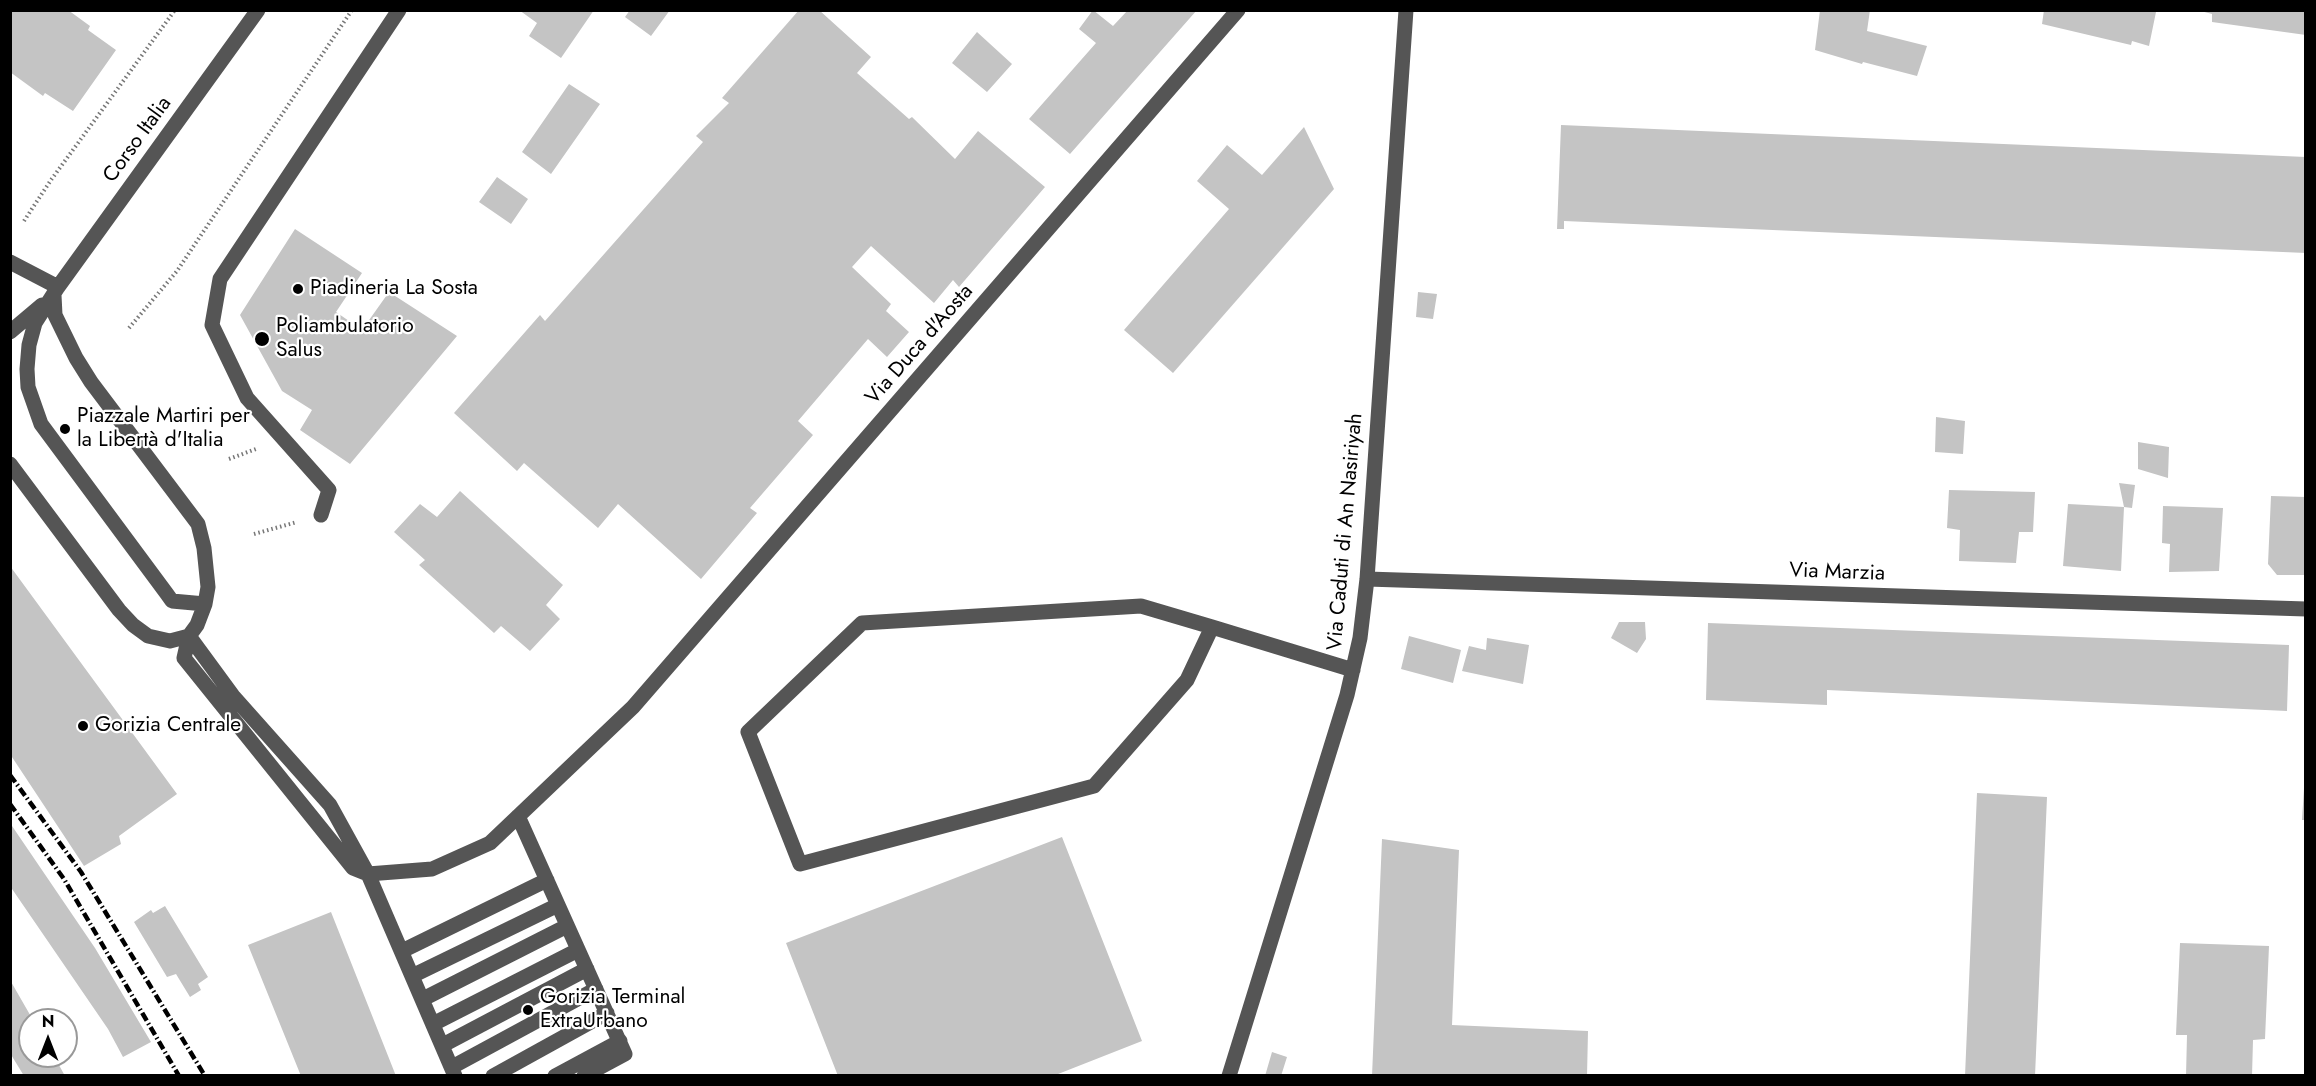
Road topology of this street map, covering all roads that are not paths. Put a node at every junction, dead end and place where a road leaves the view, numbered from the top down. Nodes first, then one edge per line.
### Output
1 (258, 10) edge
2 (399, 10) edge
3 (1238, 10) edge
4 (1406, 10) edge
5 (10, 262) edge
6 (56, 291) junction
7 (10, 332) edge
8 (10, 464) edge
9 (321, 515) road end
10 (1367, 579) junction
11 (205, 604) junction
12 (2306, 609) edge
13 (1212, 627) junction
14 (189, 636) junction
15 (1353, 670) junction
16 (518, 816) junction
17 (368, 874) junction
18 (547, 880) junction
19 (558, 904) junction
20 (567, 926) junction
21 (578, 950) junction
22 (402, 951) junction
23 (587, 969) junction
24 (412, 976) junction
25 (596, 989) junction
26 (423, 999) junction
27 (607, 1013) junction
28 (433, 1024) junction
29 (620, 1041) junction
30 (443, 1045) junction
31 (454, 1071) edge
32 (493, 1076) edge
33 (555, 1076) edge
34 (584, 1076) edge
35 (1229, 1076) edge

1 - 6 street, Corso Italia
2 - 9 street
3 - 16 street, Via Duca d'Aosta
4 - 10 street, Via Caduti di An Nasiriyah
5 - 6 street
6 - 7 street
6 - 11 street
6 - 11 street
8 - 14 street
10 - 12 street, Via Marzia
10 - 15 street, Via Caduti di An Nasiriyah
11 - 14 street
13 - 13 street
13 - 15 street
14 - 17 street
14 - 17 street
15 - 35 street, Via Caduti di An Nasiriyah
16 - 17 street, Via Duca d'Aosta
16 - 18 street
17 - 22 street
18 - 19 street
18 - 22 street
19 - 20 street
19 - 24 street
20 - 21 street
20 - 26 street
21 - 23 street
21 - 28 street
22 - 24 street
23 - 25 street
23 - 30 street
24 - 26 street
25 - 27 street
25 - 31 street
26 - 28 street
27 - 29 street
27 - 32 street
28 - 30 street
29 - 33 street
29 - 34 street
30 - 31 street

